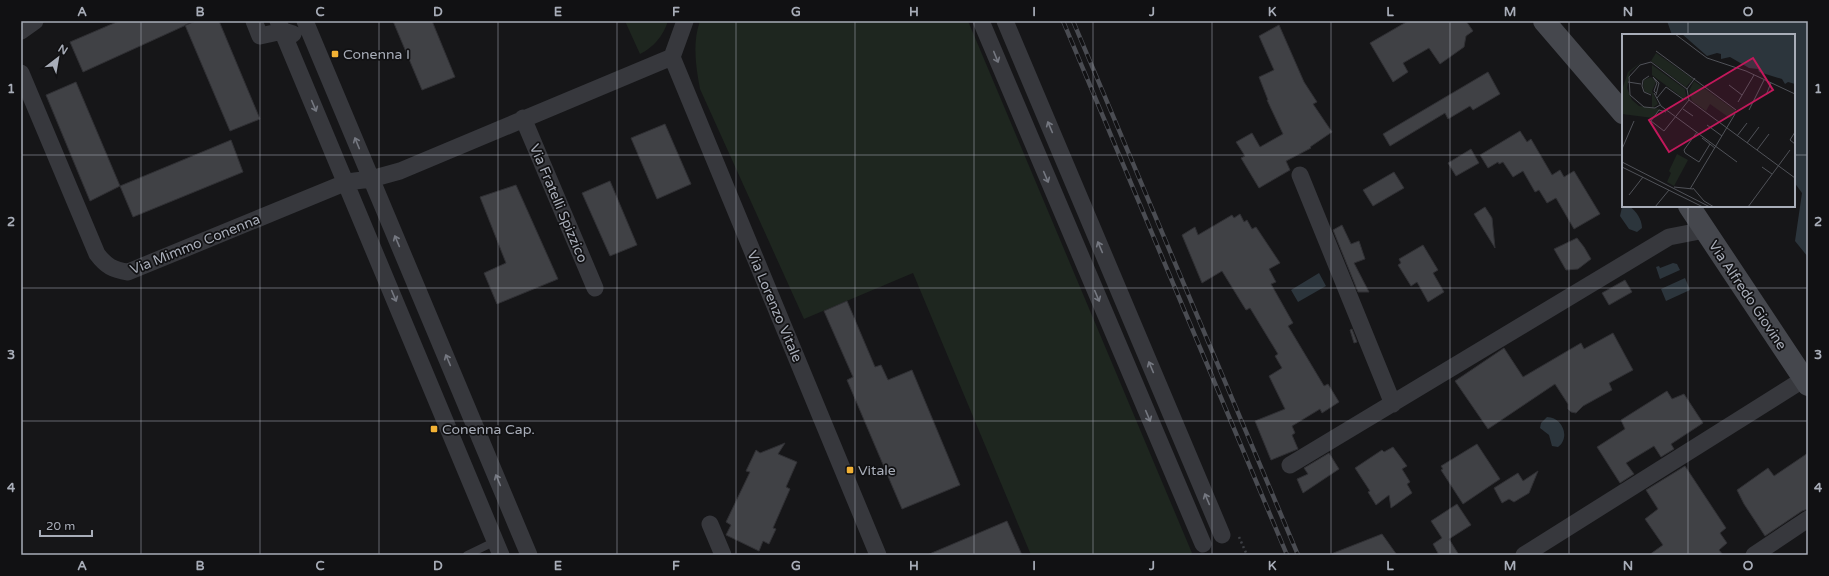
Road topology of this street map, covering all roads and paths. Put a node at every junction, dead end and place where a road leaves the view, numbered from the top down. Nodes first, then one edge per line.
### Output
1 (35, 21) edge
2 (254, 21) edge
3 (306, 21) edge
4 (685, 21) edge
5 (981, 21) edge
6 (1005, 21) edge
7 (1544, 21) edge
8 (281, 26) edge
9 (21, 31) edge
10 (672, 57) junction
11 (324, 62) junction
12 (21, 73) edge
13 (302, 78) junction
14 (1622, 112) edge
15 (523, 118) junction
16 (1300, 175) dead end
17 (371, 179) junction
18 (347, 182) junction
19 (1690, 207) edge
20 (1705, 230) junction
21 (595, 288) dead end
22 (1806, 382) edge
23 (1393, 404) junction
24 (1290, 464) dead end
25 (507, 502) junction
26 (485, 514) junction
27 (1808, 519) edge
28 (710, 524) dead end
29 (520, 532) junction
30 (1222, 535) dead end
31 (1203, 544) dead end
32 (499, 548) edge
33 (467, 555) edge
34 (529, 555) edge
35 (723, 555) edge
36 (878, 555) edge
37 (1524, 555) edge
38 (1754, 555) edge

1 - 9 street
2 - 8 street
3 - 8 street
3 - 11 street
4 - 10 street
5 -> 31 street
30 -> 6 street
7 - 14 main road
8 - 13 street
10 - 15 street, Via Mimmo Conenna
10 - 36 street, Via Lorenzo Vitale
11 - 13 street
17 -> 11 street
12 - 18 street, Via Mimmo Conenna
13 -> 18 street
15 - 17 street, Via Mimmo Conenna
15 - 21 street, Via Fratelli Spizzico
16 - 23 street
17 - 18 street, Via Mimmo Conenna
25 -> 17 street
18 -> 26 street
19 - 20 main road, Via Alfredo Giovine
20 - 22 main road, Via Alfredo Giovine
20 - 23 street
22 - 37 street
23 - 24 street
25 - 26 street
25 - 29 street
26 - 32 street
27 - 38 street
28 - 35 street
29 - 32 street
29 - 34 street
32 - 33 lane

